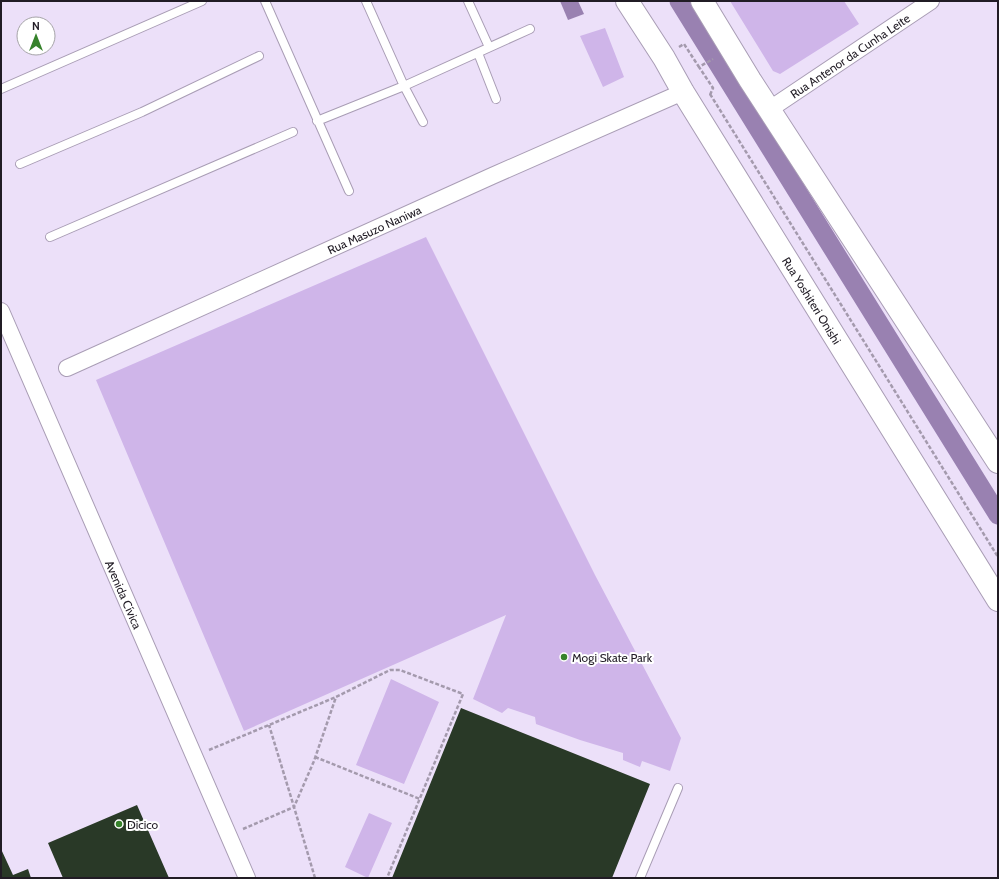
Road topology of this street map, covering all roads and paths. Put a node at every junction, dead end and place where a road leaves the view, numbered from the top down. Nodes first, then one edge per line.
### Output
1 (202, 1) edge
2 (265, 1) edge
3 (366, 1) edge
4 (468, 1) edge
5 (627, 1) edge
6 (702, 1) edge
7 (931, 1) edge
8 (530, 29) dead end
9 (489, 47) junction
10 (478, 53) junction
11 (259, 56) dead end
12 (404, 86) junction
13 (1, 89) edge
14 (683, 92) junction
15 (496, 99) dead end
16 (770, 110) junction
17 (317, 121) junction
18 (423, 122) dead end
19 (293, 132) dead end
20 (20, 164) dead end
21 (349, 191) dead end
22 (50, 237) dead end
23 (1, 311) edge
24 (5, 329) edge
25 (67, 368) dead end
26 (998, 462) edge
27 (998, 600) edge
28 (336, 697) junction
29 (269, 725) junction
30 (194, 756) junction
31 (315, 757) junction
32 (678, 788) dead end
33 (420, 798) junction
34 (294, 807) junction
35 (228, 836) junction
36 (247, 878) edge
37 (315, 878) edge
38 (387, 878) edge
39 (640, 878) edge

1 - 13 lane
2 - 17 lane
3 - 12 lane
4 - 9 lane
5 - 14 main road, Rua Yoshiteri Onishi
6 - 16 main road
7 - 16 street, Rua Antenor da Cunha Leite
8 - 9 lane
9 - 10 lane
10 - 12 lane
10 - 15 lane
11 - 20 lane
12 - 17 lane
12 - 18 lane
14 - 25 street, Rua Masuzo Naniwa
14 - 27 main road, Rua Yoshiteri Onishi
16 - 26 main road
17 - 21 lane
19 - 22 lane
23 - 24 street, Avenida Cívica
24 - 30 street, Avenida Cívica
28 - 29 path
28 - 31 path
28 - 33 path
29 - 30 path
29 - 34 path
30 - 35 street, Avenida Cívica
31 - 33 path
31 - 34 path
32 - 39 lane
33 - 38 path
34 - 35 path
34 - 37 path
35 - 36 street, Avenida Cívica

